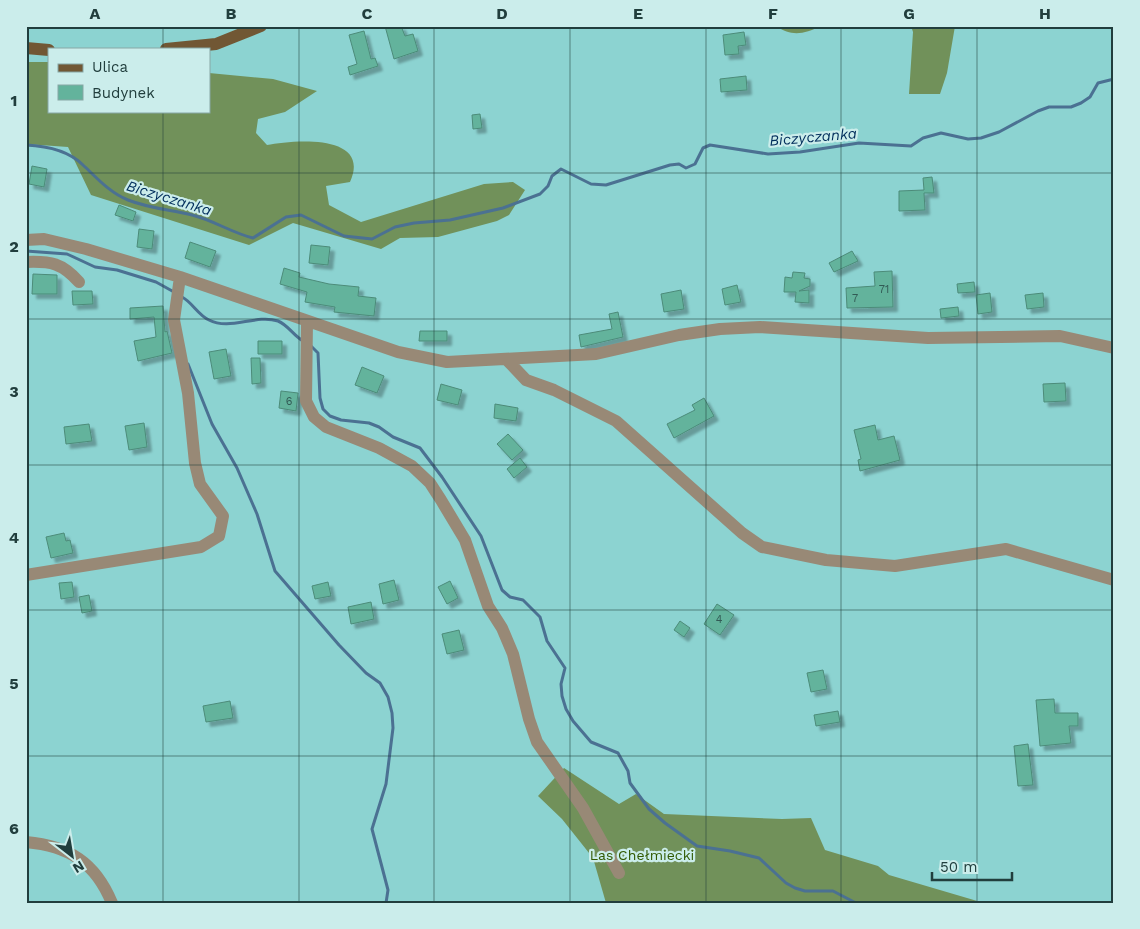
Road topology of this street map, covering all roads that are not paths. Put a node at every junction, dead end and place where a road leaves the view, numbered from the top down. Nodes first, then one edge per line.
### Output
1 (261, 26) edge
2 (26, 48) edge
3 (176, 48) edge
4 (48, 50) edge
5 (26, 240) edge
6 (26, 262) edge
7 (180, 277) junction
8 (79, 282) dead end
9 (307, 321) junction
10 (1114, 348) edge
11 (507, 360) junction
12 (26, 575) edge
13 (1114, 580) edge
14 (26, 842) edge
15 (619, 873) dead end
16 (112, 903) edge

1 - 3 main road
2 - 4 main road
5 - 7 street
6 - 8 street
7 - 9 street
7 - 12 street
9 - 11 street
9 - 15 street
10 - 11 street
11 - 13 street
14 - 16 street

